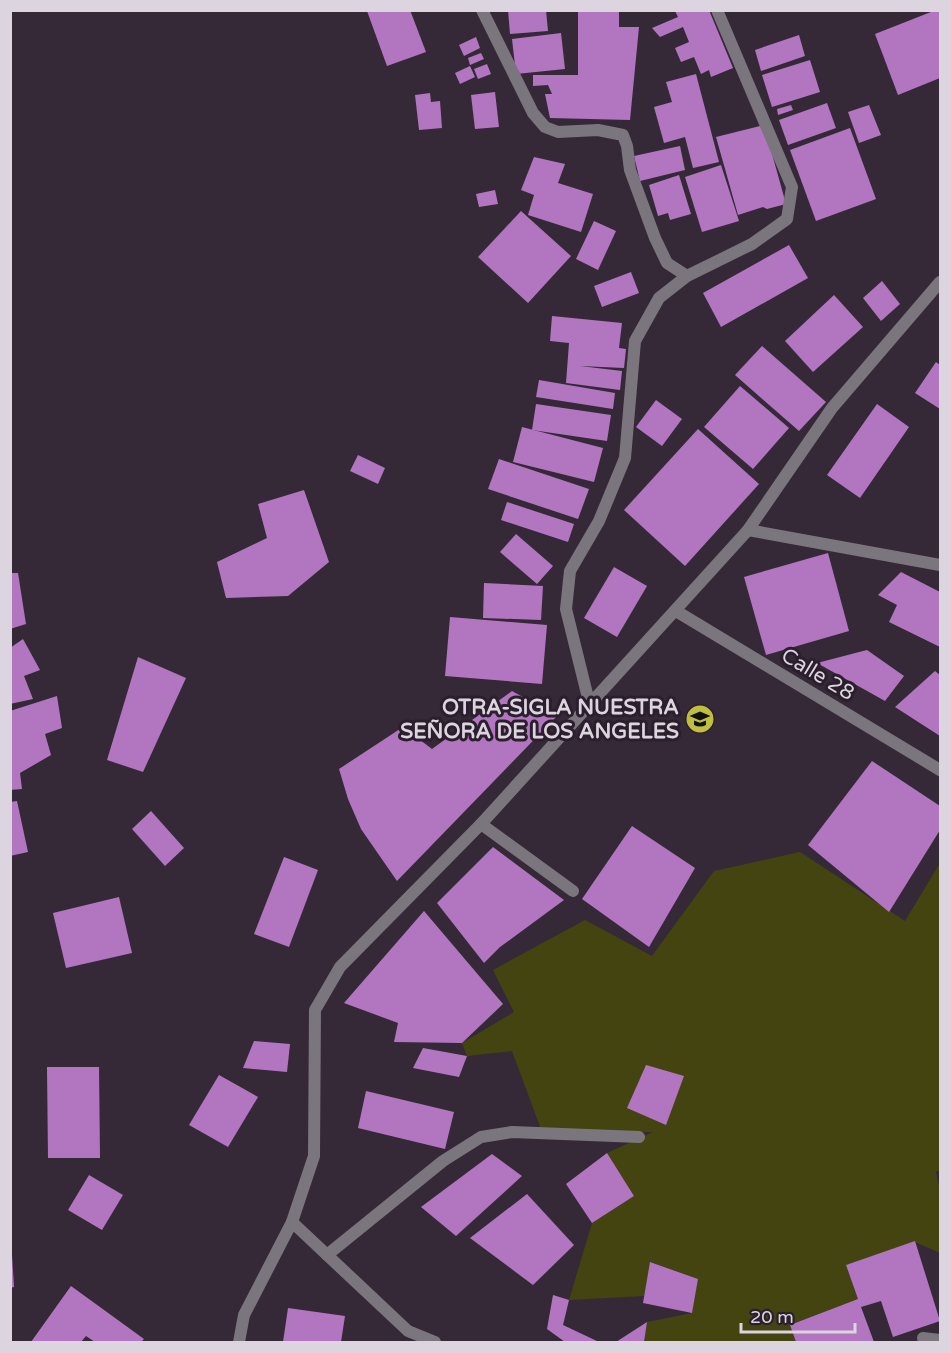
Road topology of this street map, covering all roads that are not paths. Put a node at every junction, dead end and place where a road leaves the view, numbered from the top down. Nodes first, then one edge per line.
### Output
1 (482, 10) edge
2 (717, 10) edge
3 (687, 276) junction
4 (940, 282) edge
5 (748, 530) junction
6 (940, 565) edge
7 (676, 611) junction
8 (590, 706) junction
9 (940, 770) edge
10 (481, 824) junction
11 (573, 891) dead end
12 (639, 1137) dead end
13 (292, 1222) junction
14 (327, 1256) junction
15 (923, 1338) dead end
16 (940, 1340) edge
17 (238, 1342) edge
18 (435, 1342) edge

1 - 3 street
2 - 3 street
3 - 8 street
4 - 5 street
5 - 6 street
5 - 7 street
7 - 8 street
7 - 9 street, Calle 28
8 - 10 street
10 - 11 street
10 - 13 street
12 - 14 street
13 - 14 street
13 - 17 street
14 - 18 street
15 - 16 street

